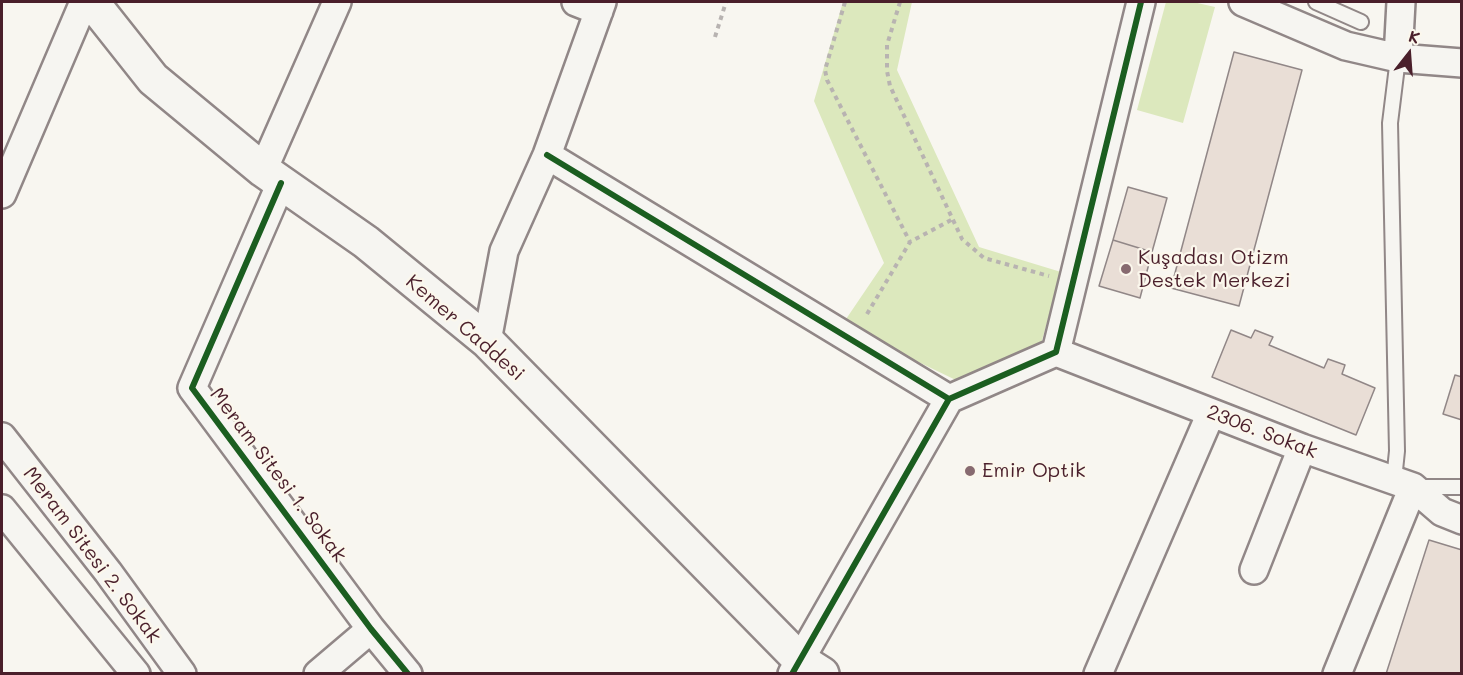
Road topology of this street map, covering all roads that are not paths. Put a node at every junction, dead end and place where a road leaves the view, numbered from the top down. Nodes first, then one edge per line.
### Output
1 (84, 2) edge
2 (92, 2) edge
3 (337, 2) edge
4 (1141, 2) edge
5 (1243, 2) edge
6 (1316, 2) edge
7 (1401, 2) edge
8 (593, 5) edge
9 (1361, 22) dead end
10 (1398, 58) junction
11 (1461, 63) edge
12 (547, 155) junction
13 (272, 177) junction
14 (2, 194) edge
15 (487, 341) junction
16 (1056, 352) junction
17 (949, 399) junction
18 (1211, 413) junction
19 (2, 437) edge
20 (1302, 448) junction
21 (1404, 483) junction
22 (1461, 487) edge
23 (2, 509) edge
24 (1461, 520) edge
25 (1254, 570) dead end
26 (371, 629) junction
27 (805, 669) edge
28 (136, 674) edge
29 (182, 674) edge
30 (318, 674) edge
31 (408, 674) edge
32 (1098, 674) edge
33 (1337, 674) edge

1 - 14 street
2 - 13 main road, Kemer Caddesi
3 - 13 street
4 - 16 street
5 - 10 street
6 - 9 lane
7 - 10 street
8 - 12 street
10 - 11 street
10 - 21 lane
12 - 15 street
12 - 17 street
13 - 15 main road, Kemer Caddesi
13 - 26 street, Meram Sitesi 1. Sokak
15 - 27 main road, Kemer Caddesi
16 - 17 street
16 - 18 street, 2306. Sokak
17 - 27 street
18 - 20 street, 2306. Sokak
18 - 32 street
19 - 29 street, Meram Sitesi 2. Sokak
20 - 21 street, 2306. Sokak
20 - 25 street
21 - 22 lane
21 - 24 street, 2306. Sokak
21 - 33 street
23 - 28 street
26 - 30 street
26 - 31 street, Meram Sitesi 1. Sokak

